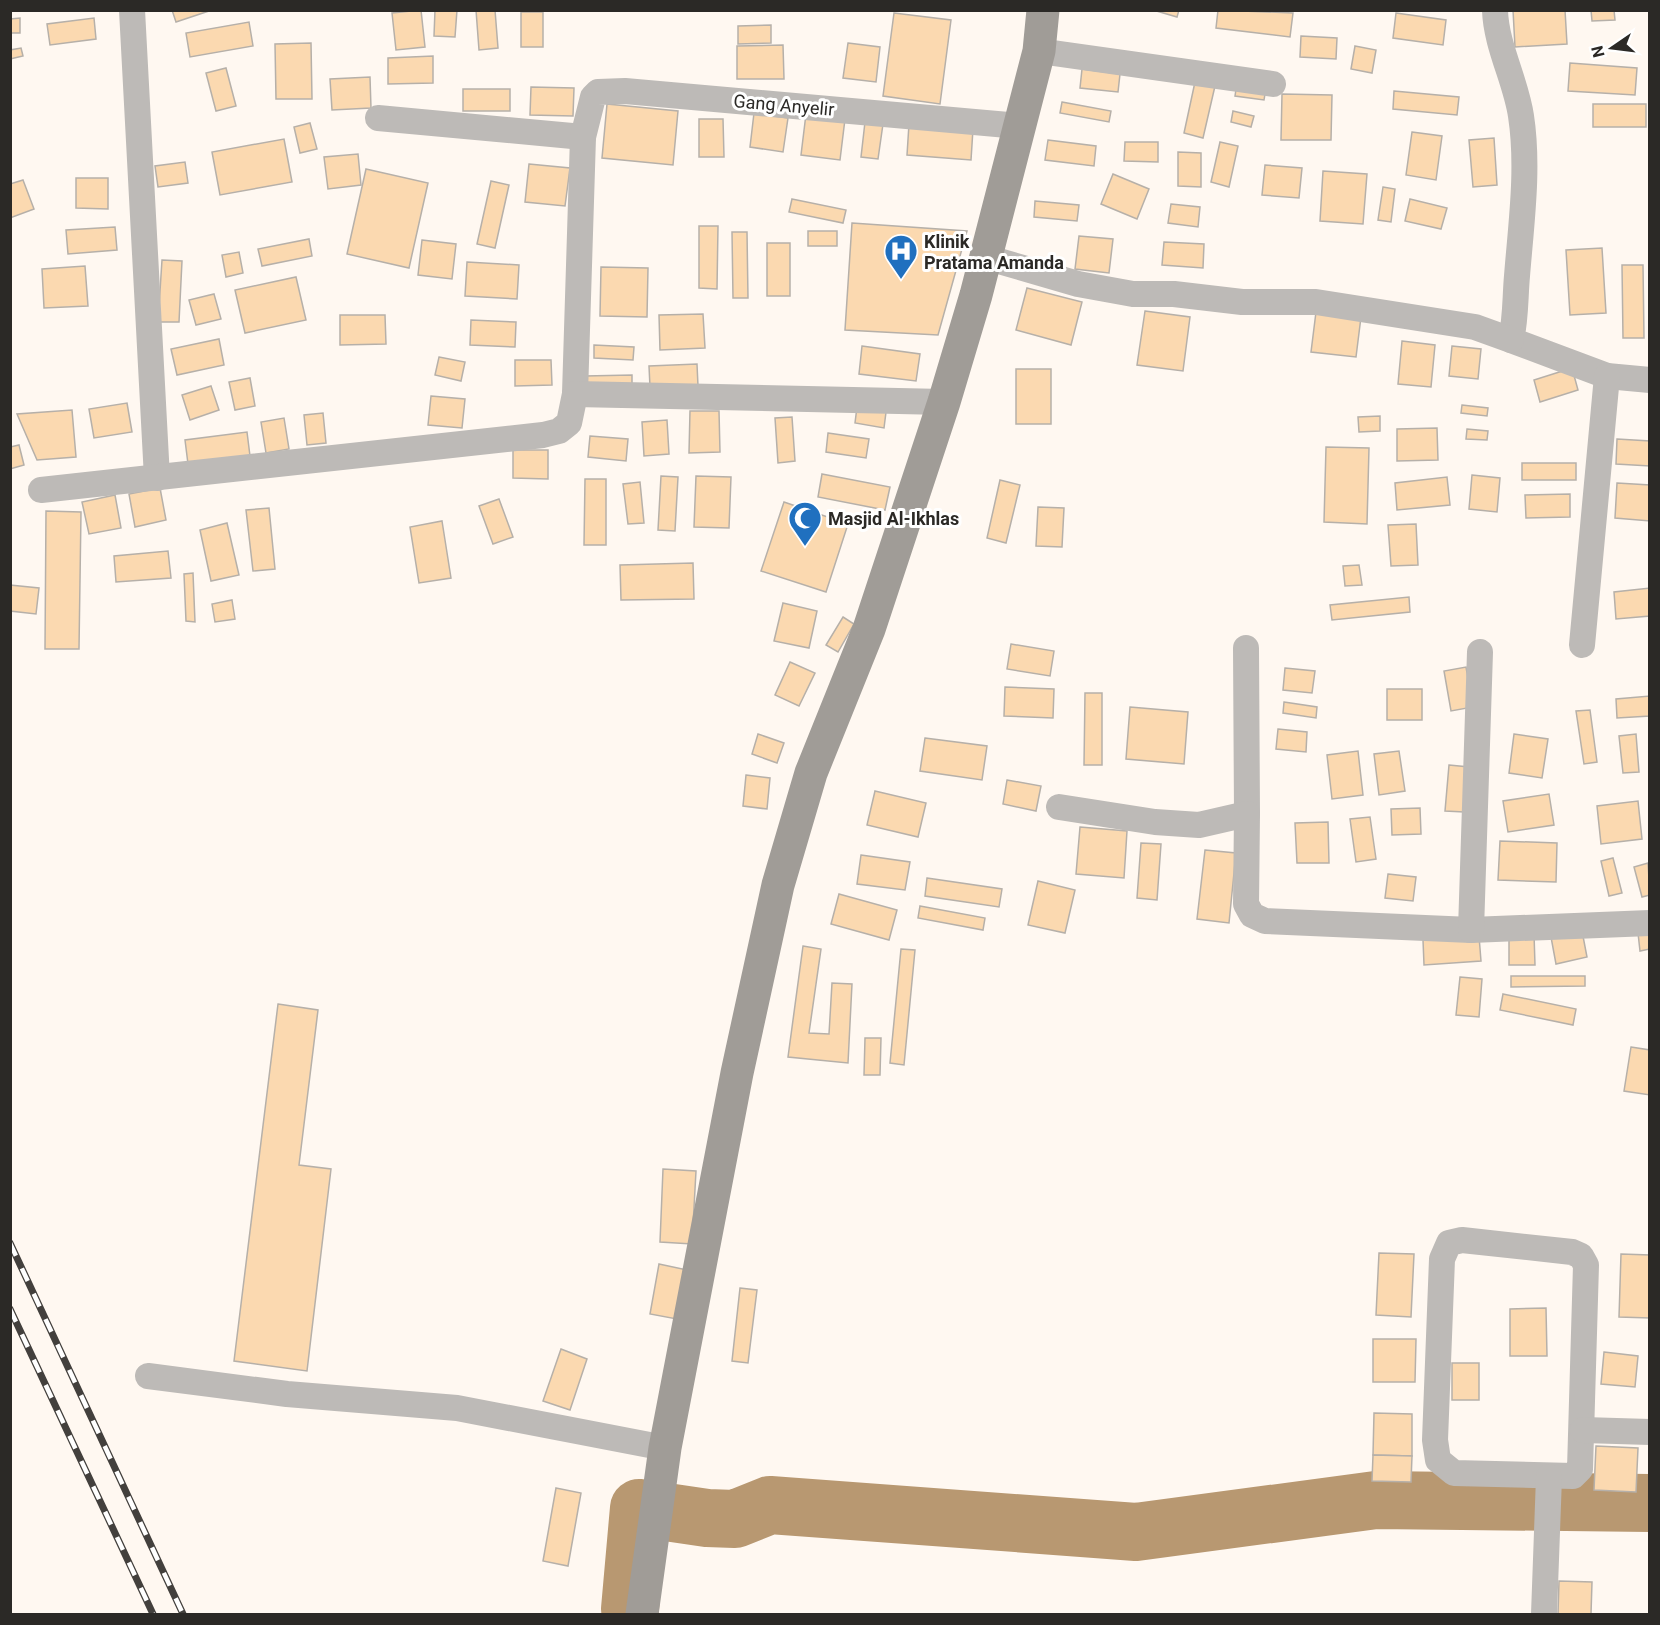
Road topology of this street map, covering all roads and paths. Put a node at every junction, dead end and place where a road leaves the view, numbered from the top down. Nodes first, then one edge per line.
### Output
1 (132, 10) edge
2 (1043, 10) edge
3 (1495, 10) edge
4 (1038, 51) junction
5 (1274, 84) dead end
6 (378, 118) dead end
7 (1019, 126) junction
8 (583, 137) junction
9 (985, 257) junction
10 (1511, 339) junction
11 (1607, 376) junction
12 (1650, 380) edge
13 (575, 394) junction
14 (944, 402) junction
15 (157, 478) junction
16 (41, 490) dead end
17 (1582, 645) dead end
18 (1246, 648) dead end
19 (1480, 652) dead end
20 (1059, 807) dead end
21 (1247, 814) junction
22 (1650, 923) edge
23 (1471, 930) junction
24 (148, 1376) dead end
25 (1583, 1430) junction
26 (1650, 1432) edge
27 (665, 1448) junction
28 (1549, 1482) junction
29 (642, 1614) edge
30 (1544, 1614) edge

1 - 15 street
2 - 4 main road
3 - 10 street
4 - 5 street
4 - 7 main road
6 - 8 street
7 - 8 street, Gang Anyelir
7 - 9 main road
8 - 13 street, Gang Anyelir
9 - 10 street
9 - 14 main road
10 - 11 street
11 - 12 street
11 - 17 street
13 - 14 street
13 - 15 street, Gang Anyelir
14 - 27 main road
15 - 16 street
18 - 21 street
19 - 23 street
20 - 21 street
21 - 23 street
22 - 23 street
24 - 27 street
25 - 26 street
25 - 28 street
25 - 28 street
27 - 29 main road
28 - 30 street

